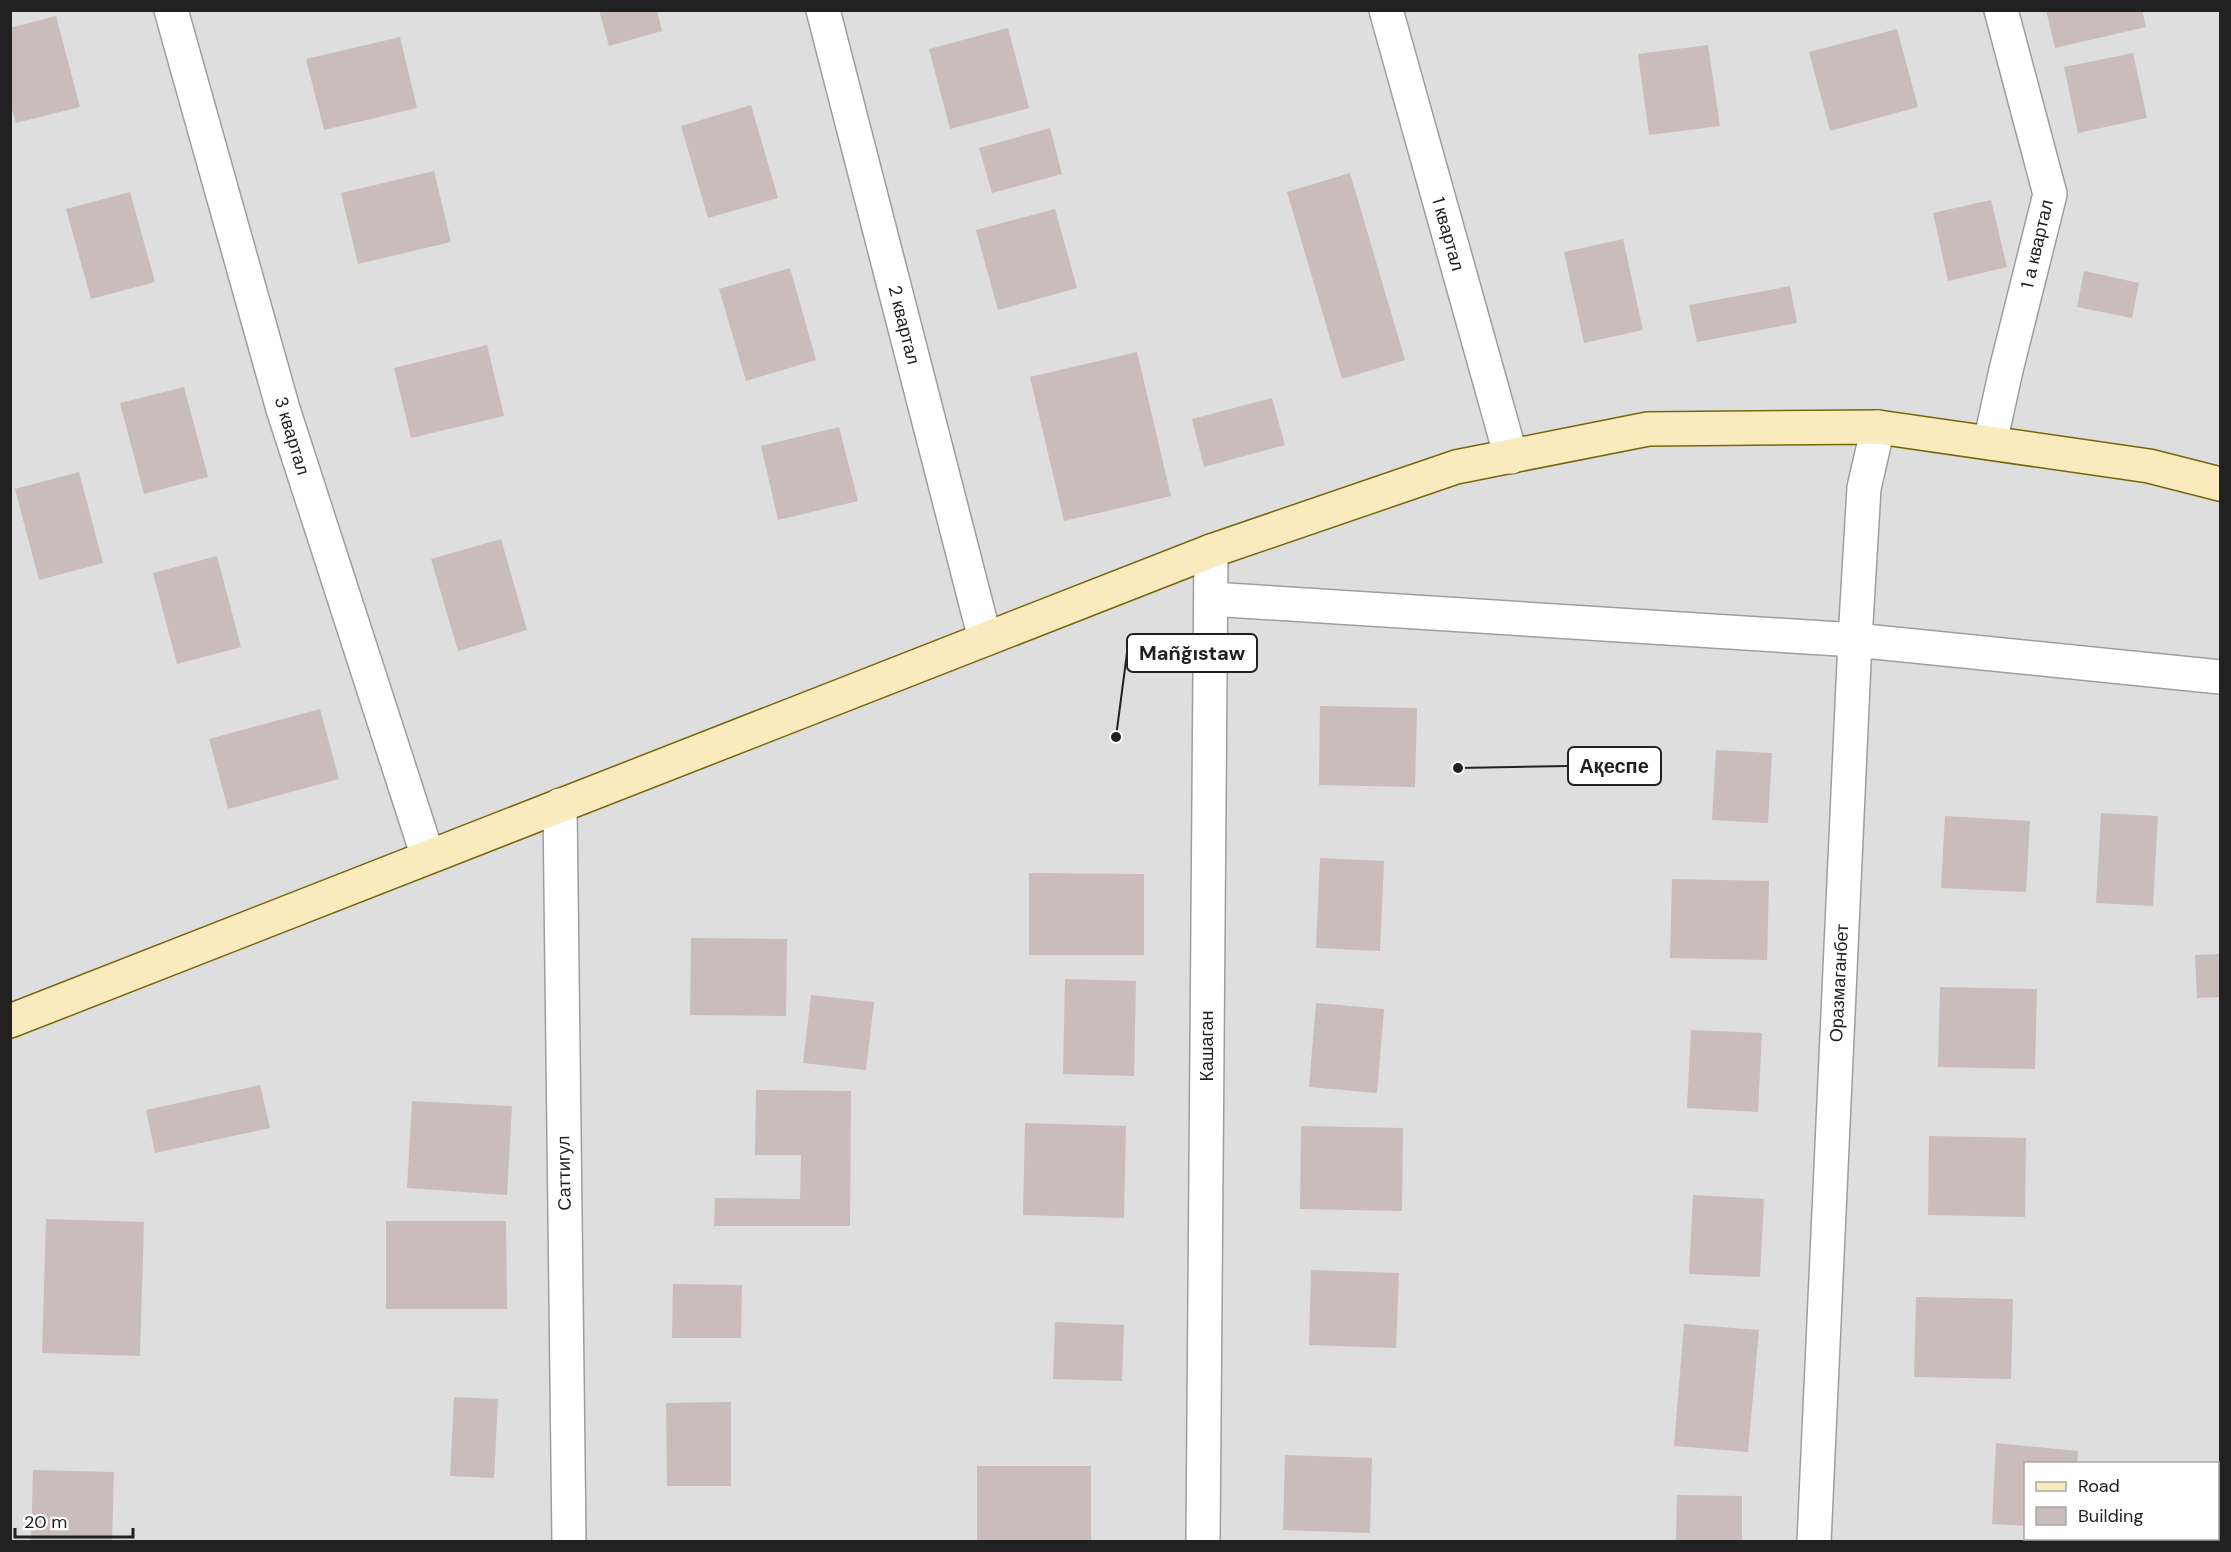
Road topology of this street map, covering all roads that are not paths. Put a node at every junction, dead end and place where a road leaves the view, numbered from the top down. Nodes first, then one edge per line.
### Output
1 (171, 10) edge
2 (823, 10) edge
3 (1386, 10) edge
4 (2001, 10) edge
5 (1878, 427) junction
6 (1990, 443) junction
7 (1511, 457) junction
8 (2220, 484) edge
9 (1211, 551) junction
10 (1211, 599) junction
11 (985, 639) junction
12 (1855, 640) junction
13 (2220, 677) edge
14 (560, 805) junction
15 (428, 857) junction
16 (10, 1021) edge
17 (569, 1542) edge
18 (1203, 1542) edge
19 (1814, 1542) edge

1 - 15 street, 3 квартал
2 - 11 street, 2 квартал
3 - 7 street, 1 квартал
4 - 6 street, 1 а квартал
5 - 6 main road
5 - 7 main road
5 - 12 street, Оразмаганбет
6 - 8 main road
7 - 9 main road
9 - 10 street, Кашаган
9 - 11 main road
10 - 12 street
10 - 18 street, Кашаган
11 - 14 main road
12 - 13 street
12 - 19 street, Оразмаганбет
14 - 15 main road
14 - 17 street, Саттигул
15 - 16 main road

